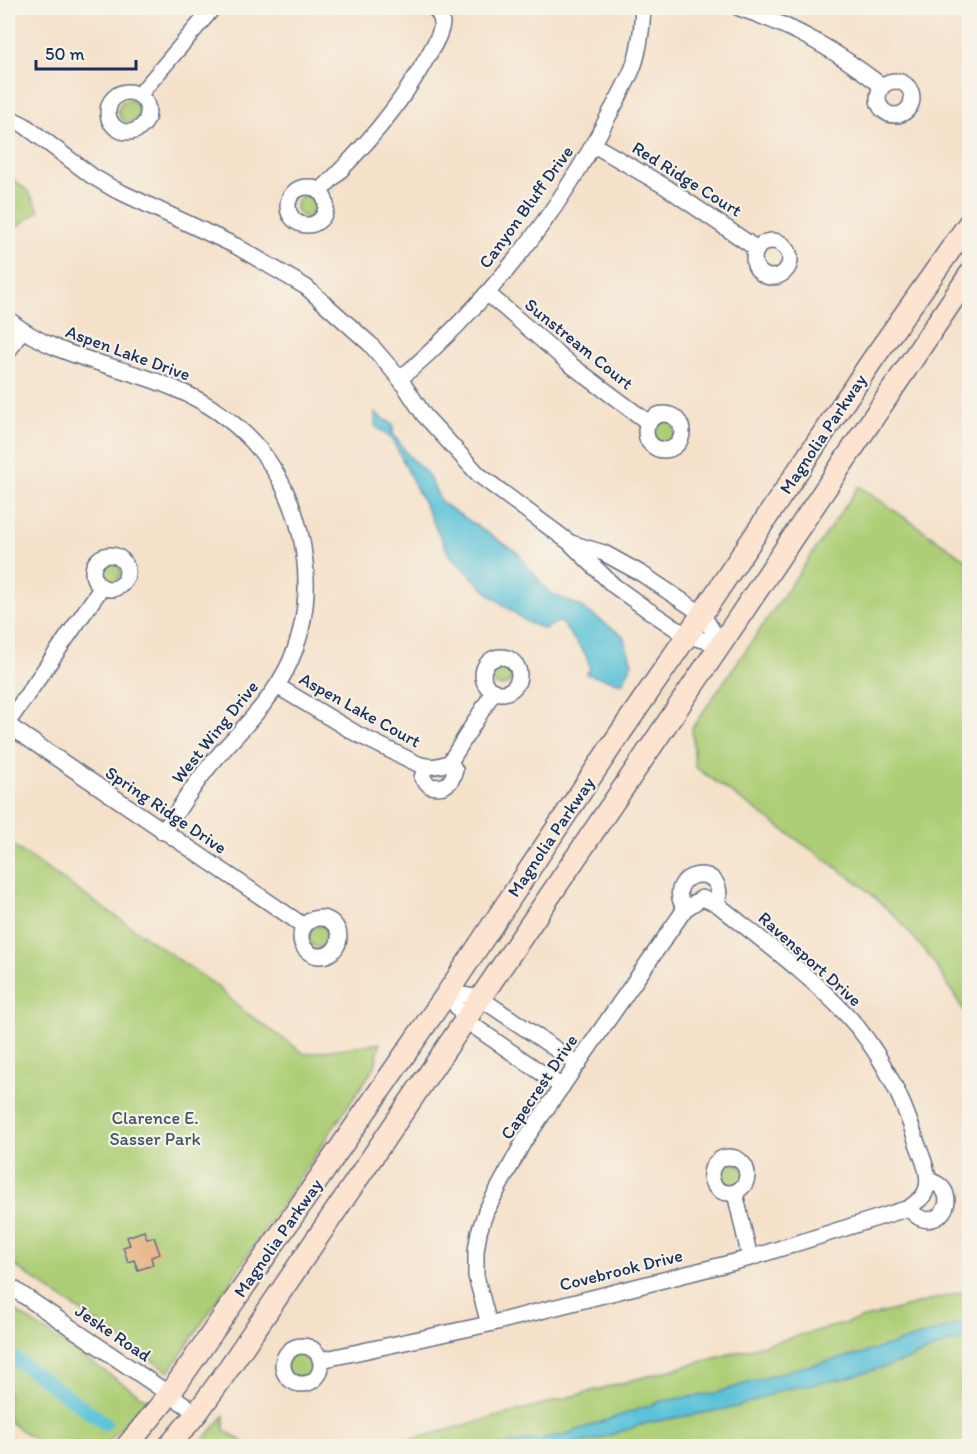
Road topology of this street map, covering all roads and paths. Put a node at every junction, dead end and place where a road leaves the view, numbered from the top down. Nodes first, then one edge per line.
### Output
1 (213, 8) edge
2 (435, 8) edge
3 (643, 8) edge
4 (738, 8) edge
5 (882, 86) dead end
6 (139, 95) dead end
7 (8, 117) edge
8 (594, 145) junction
9 (320, 191) dead end
10 (969, 222) edge
11 (757, 249) dead end
12 (969, 274) edge
13 (487, 293) junction
14 (8, 320) edge
15 (21, 331) junction
16 (887, 339) junction
17 (8, 352) edge
18 (914, 356) junction
19 (400, 379) junction
20 (649, 423) dead end
21 (568, 542) junction
22 (102, 587) dead end
23 (702, 614) junction
24 (687, 636) junction
25 (721, 644) junction
26 (277, 686) junction
27 (494, 691) dead end
28 (8, 723) edge
29 (163, 832) junction
30 (702, 898) joint
31 (717, 904) junction
32 (685, 909) junction
33 (304, 926) dead end
34 (448, 992) junction
35 (480, 998) junction
36 (465, 1020) junction
37 (578, 1064) junction
38 (562, 1087) junction
39 (928, 1180) junction
40 (735, 1193) dead end
41 (909, 1208) junction
42 (750, 1258) junction
43 (8, 1285) edge
44 (489, 1324) junction
45 (321, 1360) dead end
46 (169, 1395) junction
47 (197, 1413) junction
48 (127, 1446) edge
49 (169, 1446) edge

1 - 6 street
2 - 9 street
3 - 8 street, Canyon Bluff Drive
4 - 5 street
7 - 19 street
8 - 11 street, Red Ridge Court
8 - 13 street, Canyon Bluff Drive
10 - 16 main road, Magnolia Parkway
12 - 18 main road, Magnolia Parkway
13 - 19 street, Canyon Bluff Drive
13 - 20 street, Sunstream Court
14 - 15 street, Aspen Lake Drive
15 - 17 street
15 - 26 street, Aspen Lake Drive
16 - 18 main road
16 - 23 main road, Magnolia Parkway
18 - 25 main road, Magnolia Parkway
19 - 21 street
21 - 23 street
21 - 24 street
22 - 28 street
23 - 24 main road, Magnolia Parkway
23 - 25 street
24 - 25 street
24 - 34 main road, Magnolia Parkway
25 - 35 main road, Magnolia Parkway
26 - 27 street, Aspen Lake Court
26 - 29 street, West Wing Drive
28 - 29 street, Spring Ridge Drive
29 - 33 street, Spring Ridge Drive
30 - 31 street, Ravensport Drive
30 - 32 street, Capecrest Drive
31 - 32 street
31 - 39 street, Ravensport Drive
32 - 37 street, Capecrest Drive
34 - 35 street
34 - 36 street
34 - 46 main road, Magnolia Parkway
35 - 36 main road, Magnolia Parkway
35 - 37 street
36 - 38 street
36 - 47 main road, Magnolia Parkway
37 - 38 street, Capecrest Drive
38 - 44 street, Capecrest Drive
39 - 41 street, Covebrook Drive
39 - 41 street
40 - 42 street
41 - 42 street, Covebrook Drive
42 - 44 street, Covebrook Drive
43 - 46 street, Jeske Road
44 - 45 street, Covebrook Drive
46 - 47 street, Jeske Road
46 - 48 main road, Magnolia Parkway
47 - 49 main road, Magnolia Parkway

